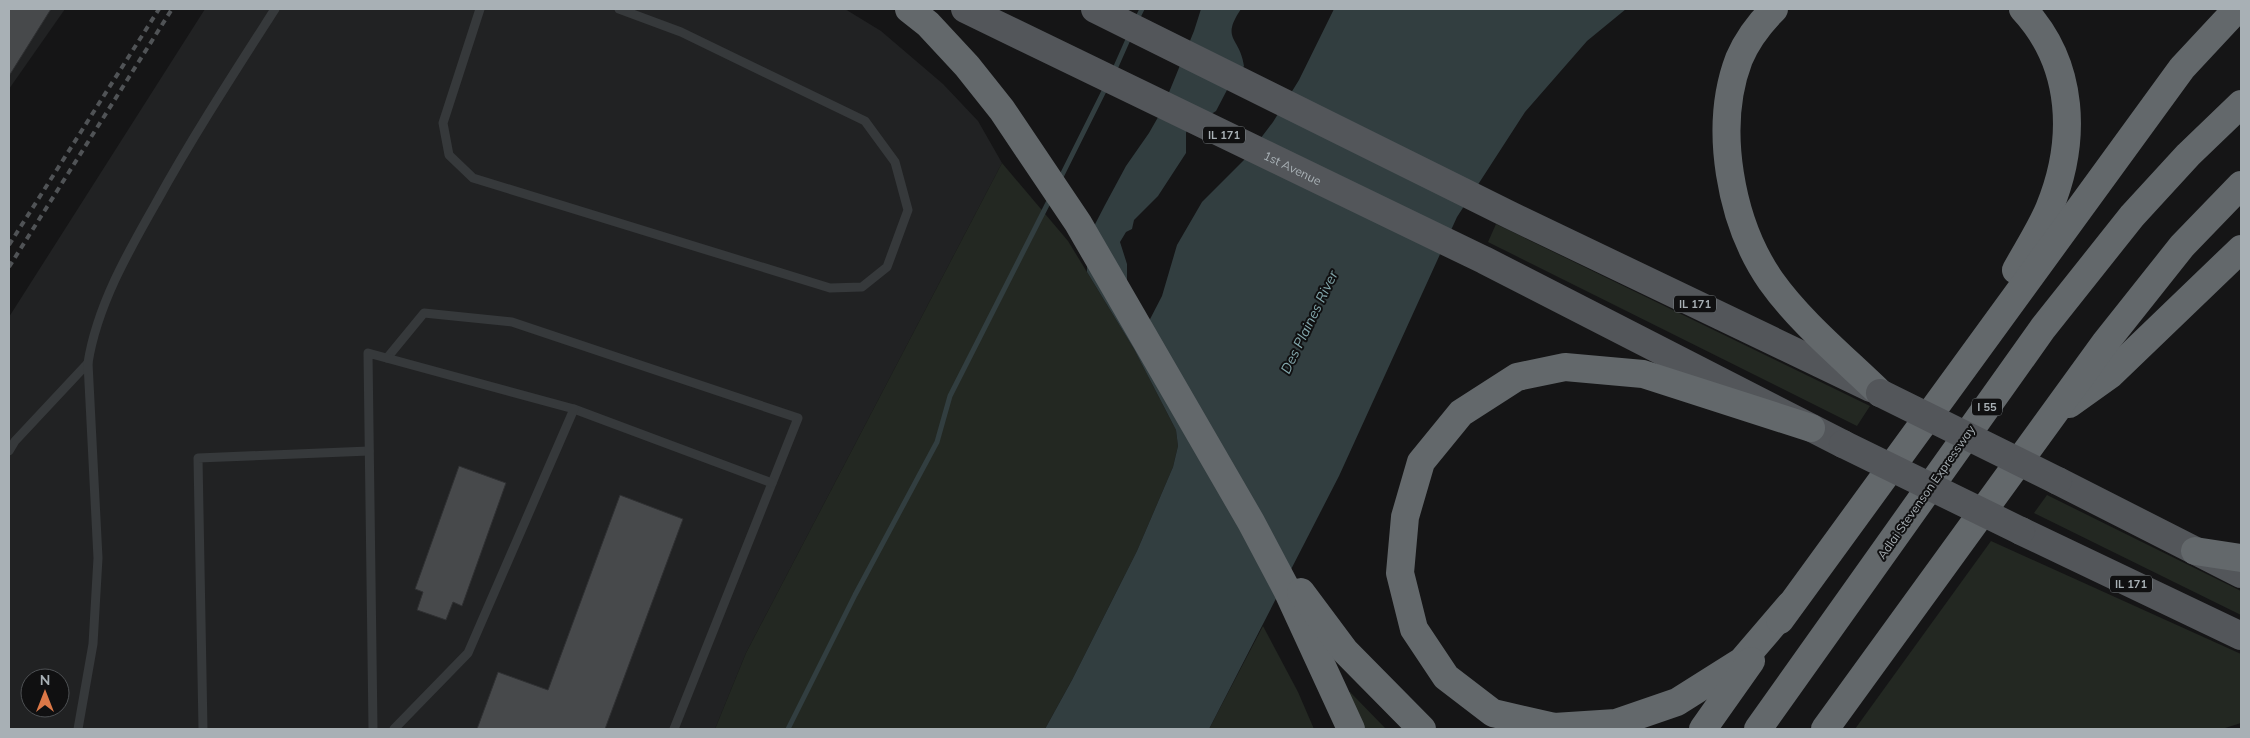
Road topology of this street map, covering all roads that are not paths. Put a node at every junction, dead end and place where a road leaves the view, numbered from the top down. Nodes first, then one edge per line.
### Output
1 (275, 9) edge
2 (480, 9) edge
3 (619, 9) edge
4 (909, 9) edge
5 (965, 9) edge
6 (1096, 9) edge
7 (1774, 9) edge
8 (2023, 9) edge
9 (2237, 9) edge
10 (2241, 104) edge
11 (2241, 185) edge
12 (2241, 249) edge
13 (1982, 340) junction
14 (387, 358) junction
15 (88, 363) junction
16 (1880, 393) junction
17 (574, 409) junction
18 (2050, 418) junction
19 (1812, 428) junction
20 (9, 451) edge
21 (369, 451) junction
22 (772, 483) junction
23 (1251, 522) junction
24 (2195, 551) junction
25 (2241, 558) edge
26 (2241, 574) edge
27 (1790, 605) junction
28 (2241, 636) edge
29 (78, 729) edge
30 (203, 729) edge
31 (373, 729) edge
32 (394, 729) edge
33 (674, 729) edge
34 (1351, 729) edge
35 (1422, 729) edge
36 (1703, 729) edge
37 (1758, 729) edge
38 (1825, 729) edge

1 - 15 lane
2 - 3 lane
4 - 23 highway
5 - 19 main road, 1st Avenue / IL 171
6 - 16 main road, IL 171
7 - 16 highway
8 - 13 highway
9 - 13 highway
10 - 37 highway, Adlai Stevenson Expressway / I 55
11 - 18 highway
12 - 18 highway
13 - 27 highway
14 - 17 lane
14 - 21 lane
14 - 22 lane
15 - 20 lane
15 - 29 lane
16 - 24 main road, IL 171, bridge
17 - 22 lane
17 - 32 lane
18 - 38 highway
19 - 27 highway
19 - 28 main road, IL 171, bridge
21 - 30 lane
21 - 31 lane
22 - 33 lane
23 - 34 highway
23 - 35 highway
24 - 25 highway
24 - 26 main road, IL 171
27 - 36 highway

